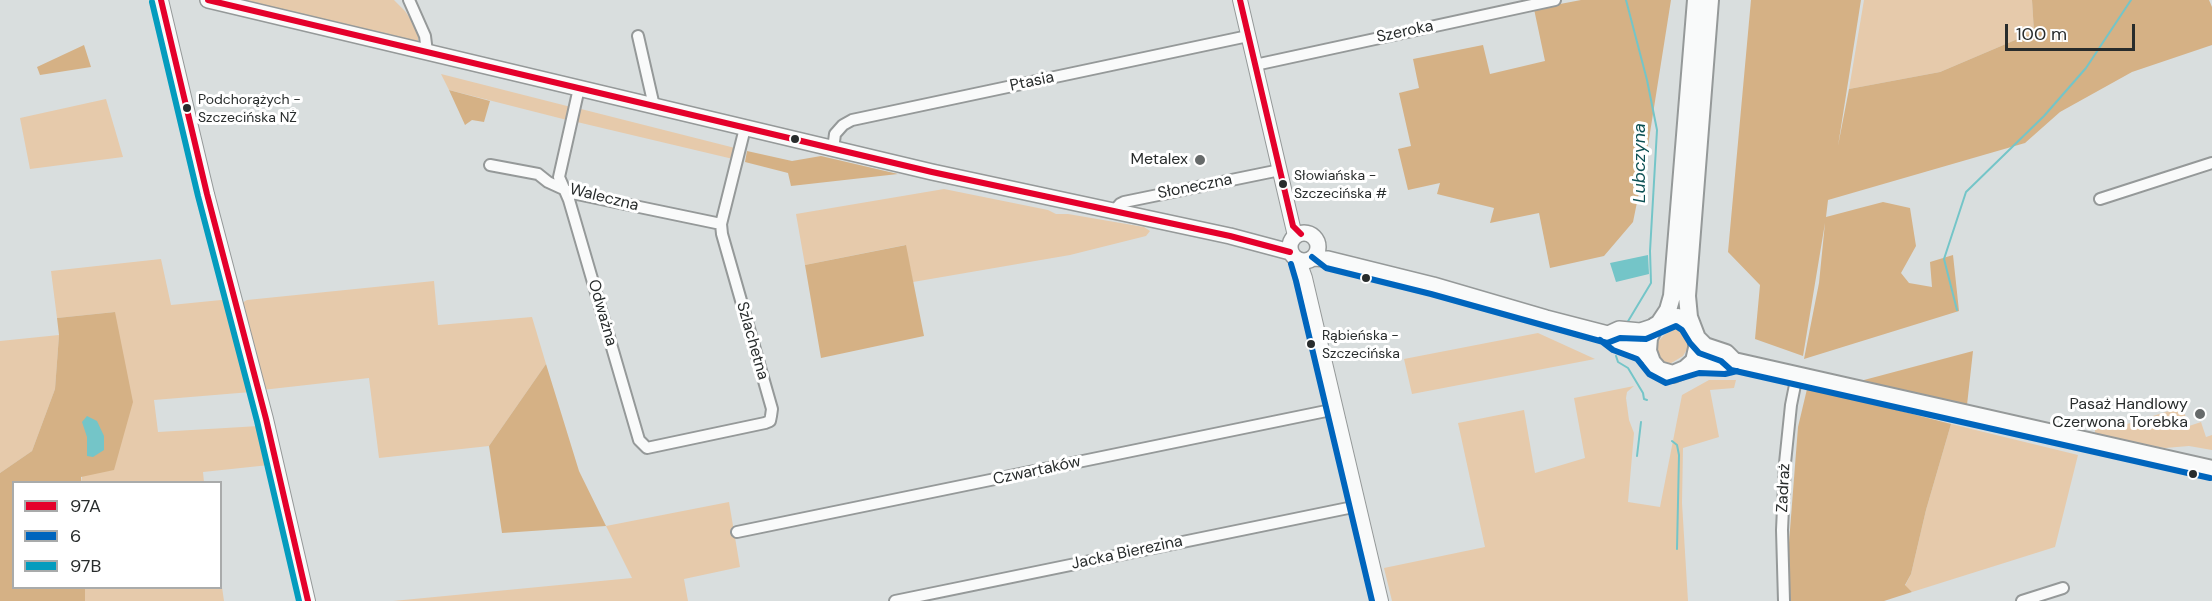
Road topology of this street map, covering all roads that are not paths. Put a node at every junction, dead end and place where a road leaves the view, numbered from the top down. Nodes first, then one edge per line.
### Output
1 (161, 0) edge
2 (208, 0) edge
3 (409, 0) edge
4 (1240, 0) edge
5 (1555, 0) edge
6 (1696, 0) edge
7 (1710, 0) edge
8 (638, 36) dead end
9 (1248, 36) junction
10 (427, 52) junction
11 (1255, 64) junction
12 (579, 88) junction
13 (654, 106) junction
14 (745, 128) junction
15 (833, 149) junction
16 (2212, 163) edge
17 (490, 165) dead end
18 (1280, 170) junction
19 (563, 187) junction
20 (2100, 199) dead end
21 (1114, 211) junction
22 (722, 224) junction
23 (1301, 248) junction
24 (1658, 324) junction
25 (1695, 332) junction
26 (1608, 334) junction
27 (1649, 357) junction
28 (1734, 361) junction
29 (1690, 366) junction
30 (1797, 375) junction
31 (1336, 409) junction
32 (639, 441) joint
33 (2212, 469) edge
34 (1358, 506) junction
35 (737, 532) dead end
36 (2063, 588) dead end
37 (308, 601) edge
38 (895, 601) edge
39 (1381, 601) edge
40 (1784, 601) edge
41 (2022, 601) edge

1 - 37 street
2 - 10 main road
3 - 10 street
4 - 9 street
5 - 11 street, Szeroka
6 - 24 main road
7 - 25 main road
8 - 13 street
9 - 11 street
9 - 15 street, Ptasia
10 - 12 main road
11 - 18 street
12 - 13 main road
12 - 19 street
13 - 14 main road
14 - 15 main road
14 - 22 street, Szlachetna
15 - 21 main road
16 - 20 street
17 - 19 street, Waleczna
18 - 21 street, Słoneczna
18 - 23 street
19 - 22 street, Waleczna
19 - 32 street, Odważna
21 - 23 main road
22 - 32 street, Szlachetna
23 - 26 main road
23 - 31 street
24 - 25 main road
24 - 26 main road
24 - 27 main road
25 - 28 main road
25 - 29 main road
26 - 27 main road
27 - 29 main road
28 - 29 main road
28 - 30 main road
30 - 33 main road
30 - 40 street, Zadraż
31 - 34 street
31 - 35 street, Czwartaków
34 - 38 street, Jacka Bierezina
34 - 39 street
36 - 41 street

